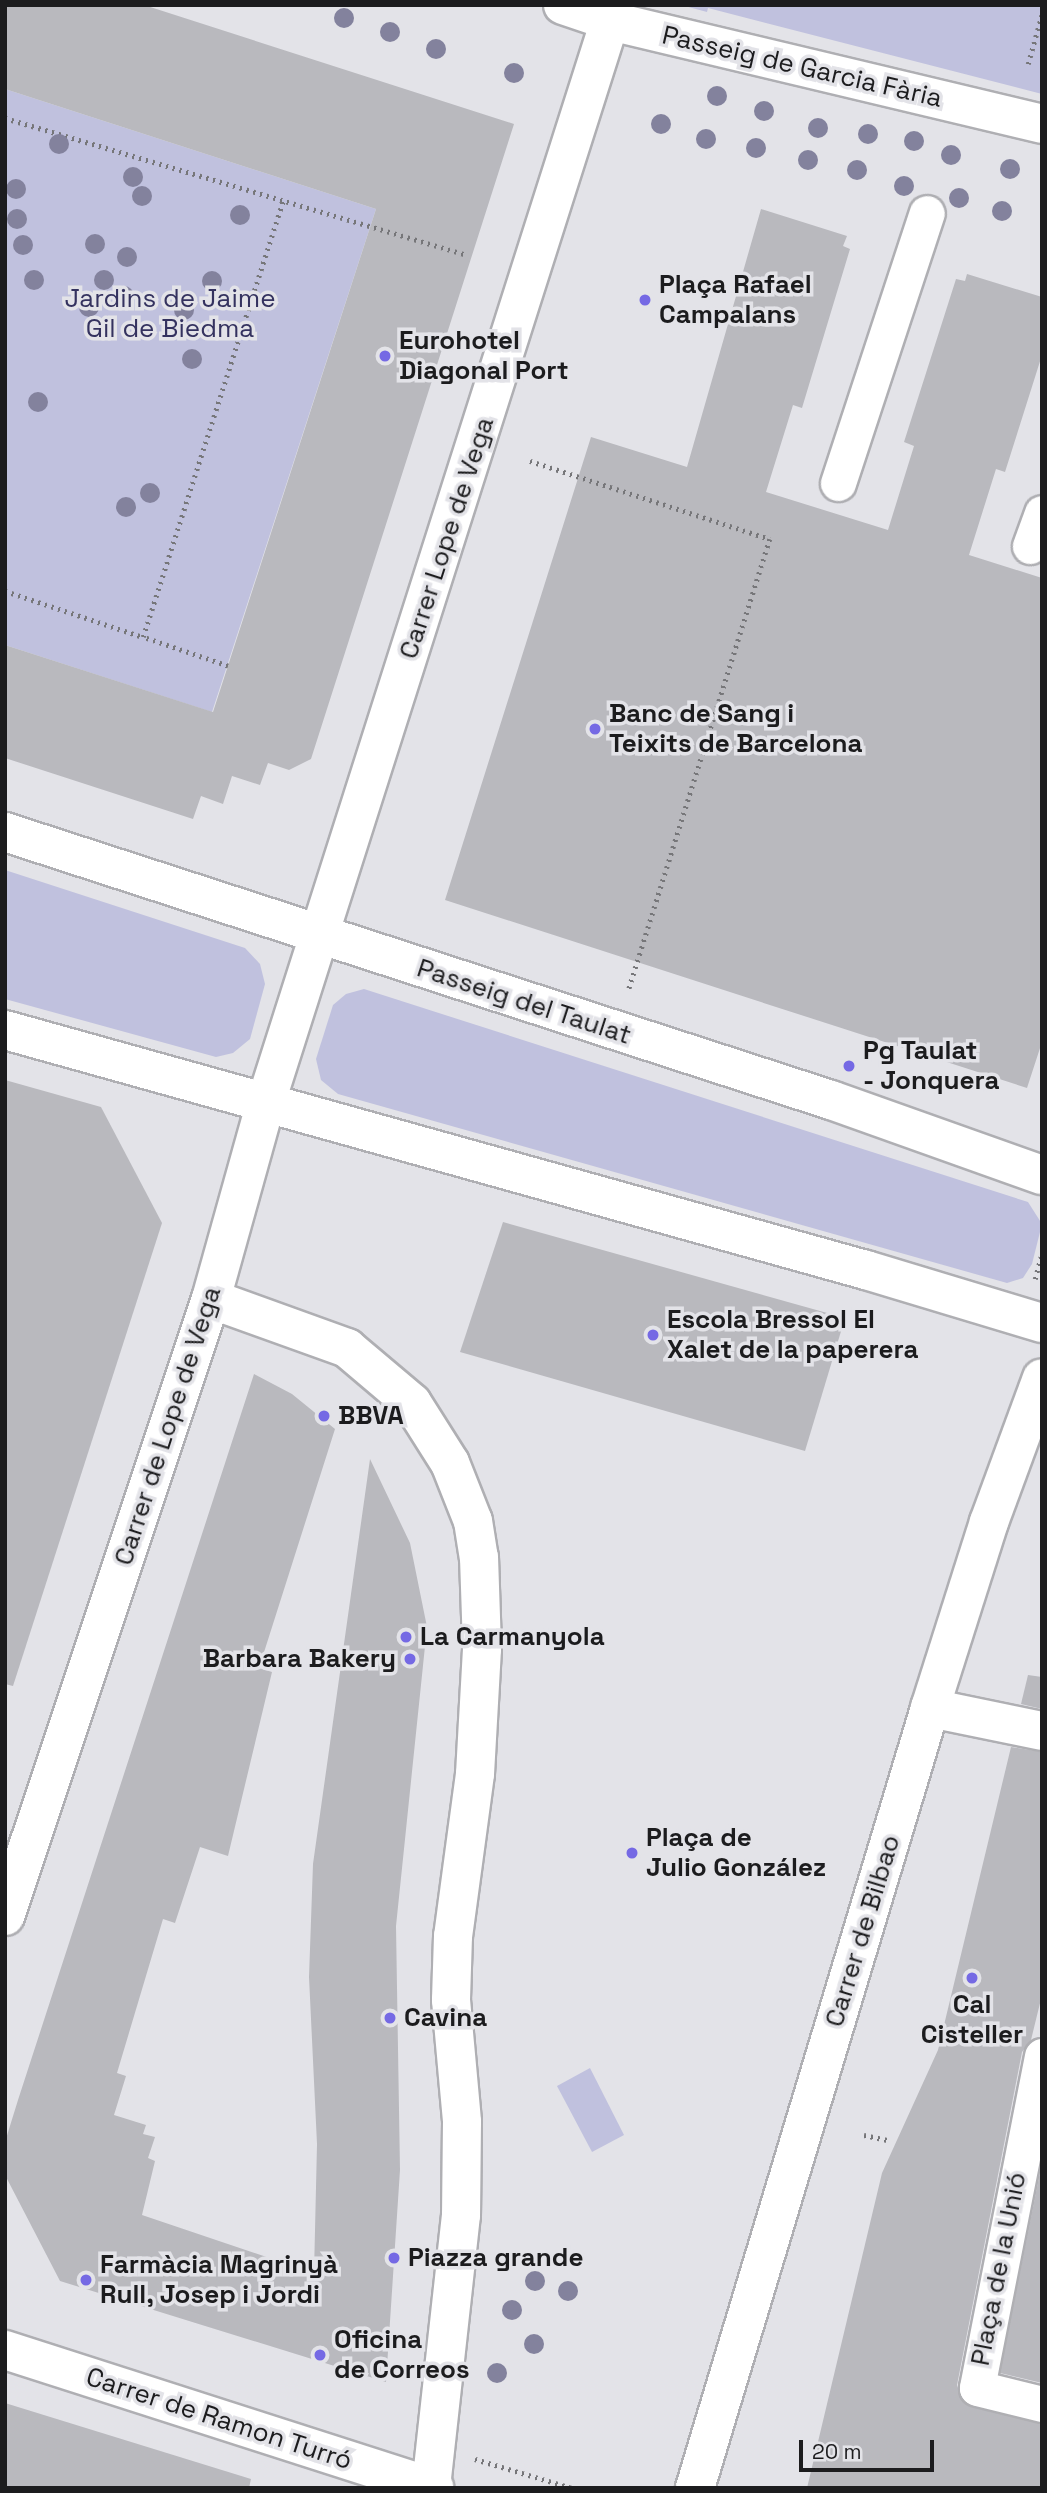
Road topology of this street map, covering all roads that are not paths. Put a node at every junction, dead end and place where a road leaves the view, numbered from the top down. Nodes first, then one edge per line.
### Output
1 (563, 5) edge
2 (610, 21) junction
3 (1042, 124) edge
4 (927, 214) dead end
5 (838, 482) dead end
6 (1042, 513) edge
7 (1030, 546) dead end
8 (5, 832) edge
9 (322, 934) junction
10 (5, 1030) edge
11 (265, 1105) junction
12 (1042, 1175) edge
13 (211, 1299) junction
14 (1042, 1323) edge
15 (1042, 1378) edge
16 (930, 1708) junction
17 (1042, 1731) edge
18 (5, 1916) edge
19 (1042, 2056) edge
20 (1038, 2094) edge
21 (5, 2350) edge
22 (1032, 2409) edge
23 (433, 2487) edge
24 (695, 2488) edge

1 - 2 street, Passeig de Garcia Fària
2 - 3 street, Passeig de Garcia Fària
2 - 9 street, Carrer Lope de Vega
4 - 5 street
6 - 7 street
8 - 9 street, Passeig del Taulat
9 - 11 street, Carrer de Lope de Vega
9 - 12 street, Passeig del Taulat
10 - 11 street
11 - 13 street, Carrer de Lope de Vega
11 - 14 street
13 - 18 street, Carrer de Lope de Vega
13 - 23 street
15 - 16 street, Carrer de Bilbao
16 - 17 street
16 - 24 street, Carrer de Bilbao
19 - 20 street, Plaça de la Unió
20 - 22 street, Plaça de la Unió
21 - 23 street, Carrer de Ramon Turró

